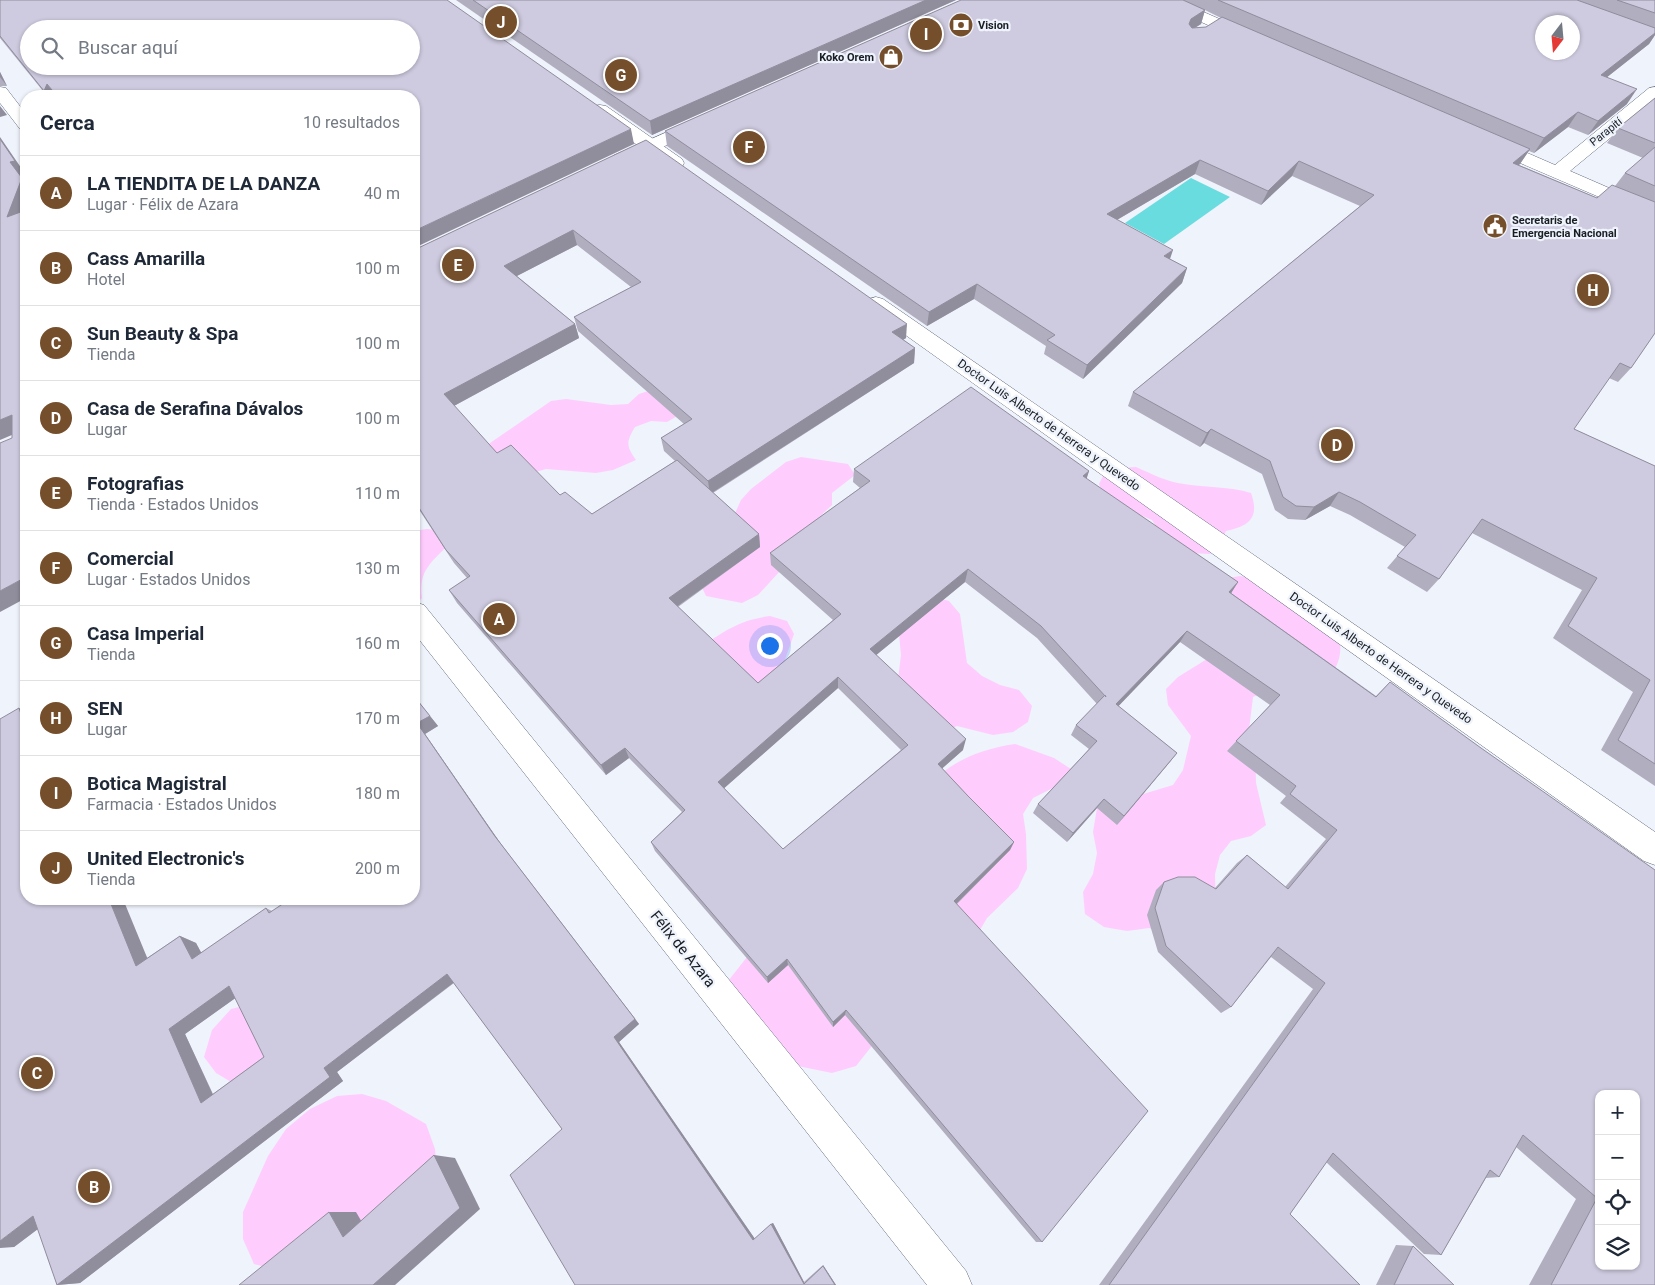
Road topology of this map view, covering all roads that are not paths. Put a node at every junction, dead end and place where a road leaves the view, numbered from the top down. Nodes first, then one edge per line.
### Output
1 (1163, 0) edge
2 (1261, 43) edge
3 (0, 92) edge
4 (1655, 92) edge
5 (586, 100) edge
6 (20, 117) edge
7 (713, 117) edge
8 (1476, 137) edge
9 (650, 145) junction
10 (600, 169) edge
11 (1557, 172) junction
12 (695, 177) edge
13 (1655, 215) edge
14 (861, 294) edge
15 (420, 620) edge
16 (1655, 850) edge
17 (952, 1285) edge

1 - 2 street
3 - 6 street
4 - 11 street, Parapití
5 - 9 street
7 - 9 street
8 - 11 street
9 - 10 street
9 - 12 street
11 - 13 street
14 - 16 street, Doctor Luis Alberto de Herrera y Quevedo
15 - 17 street, Félix de Azara

